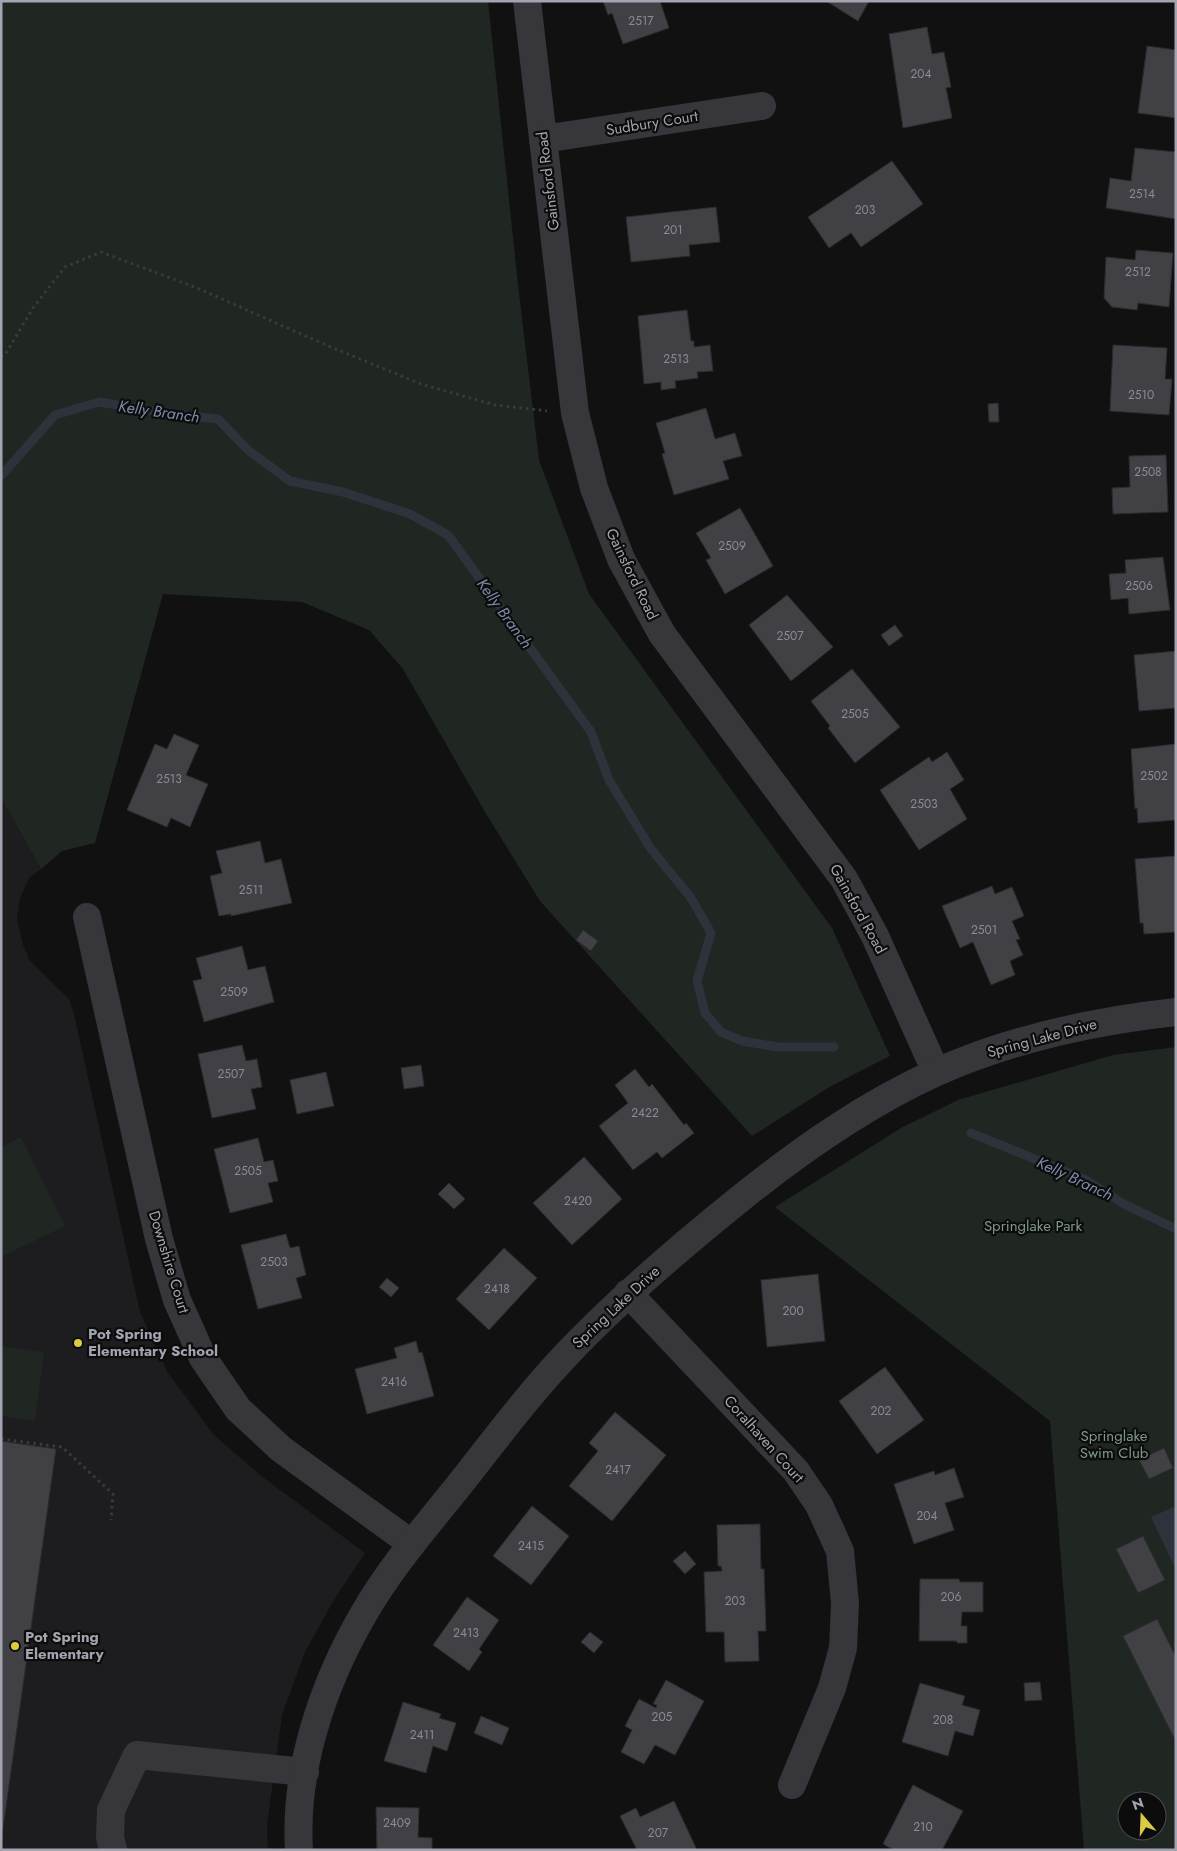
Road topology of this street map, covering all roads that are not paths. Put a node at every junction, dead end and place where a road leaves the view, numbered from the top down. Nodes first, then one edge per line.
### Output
1 (527, 1) edge
2 (762, 106) dead end
3 (543, 140) junction
4 (87, 917) dead end
5 (1176, 1012) edge
6 (936, 1072) junction
7 (628, 1293) junction
8 (412, 1544) junction
9 (305, 1772) junction
10 (792, 1784) dead end
11 (113, 1850) edge
12 (299, 1850) edge

1 - 3 street, Gainsford Road
2 - 3 street, Sudbury Court
3 - 6 street, Gainsford Road
4 - 8 street, Downshire Court
5 - 6 street, Spring Lake Drive
6 - 7 street, Spring Lake Drive
7 - 8 street, Spring Lake Drive
7 - 10 street, Coralhaven Court
8 - 9 street, Spring Lake Drive
9 - 11 street
9 - 12 street, Spring Lake Drive

